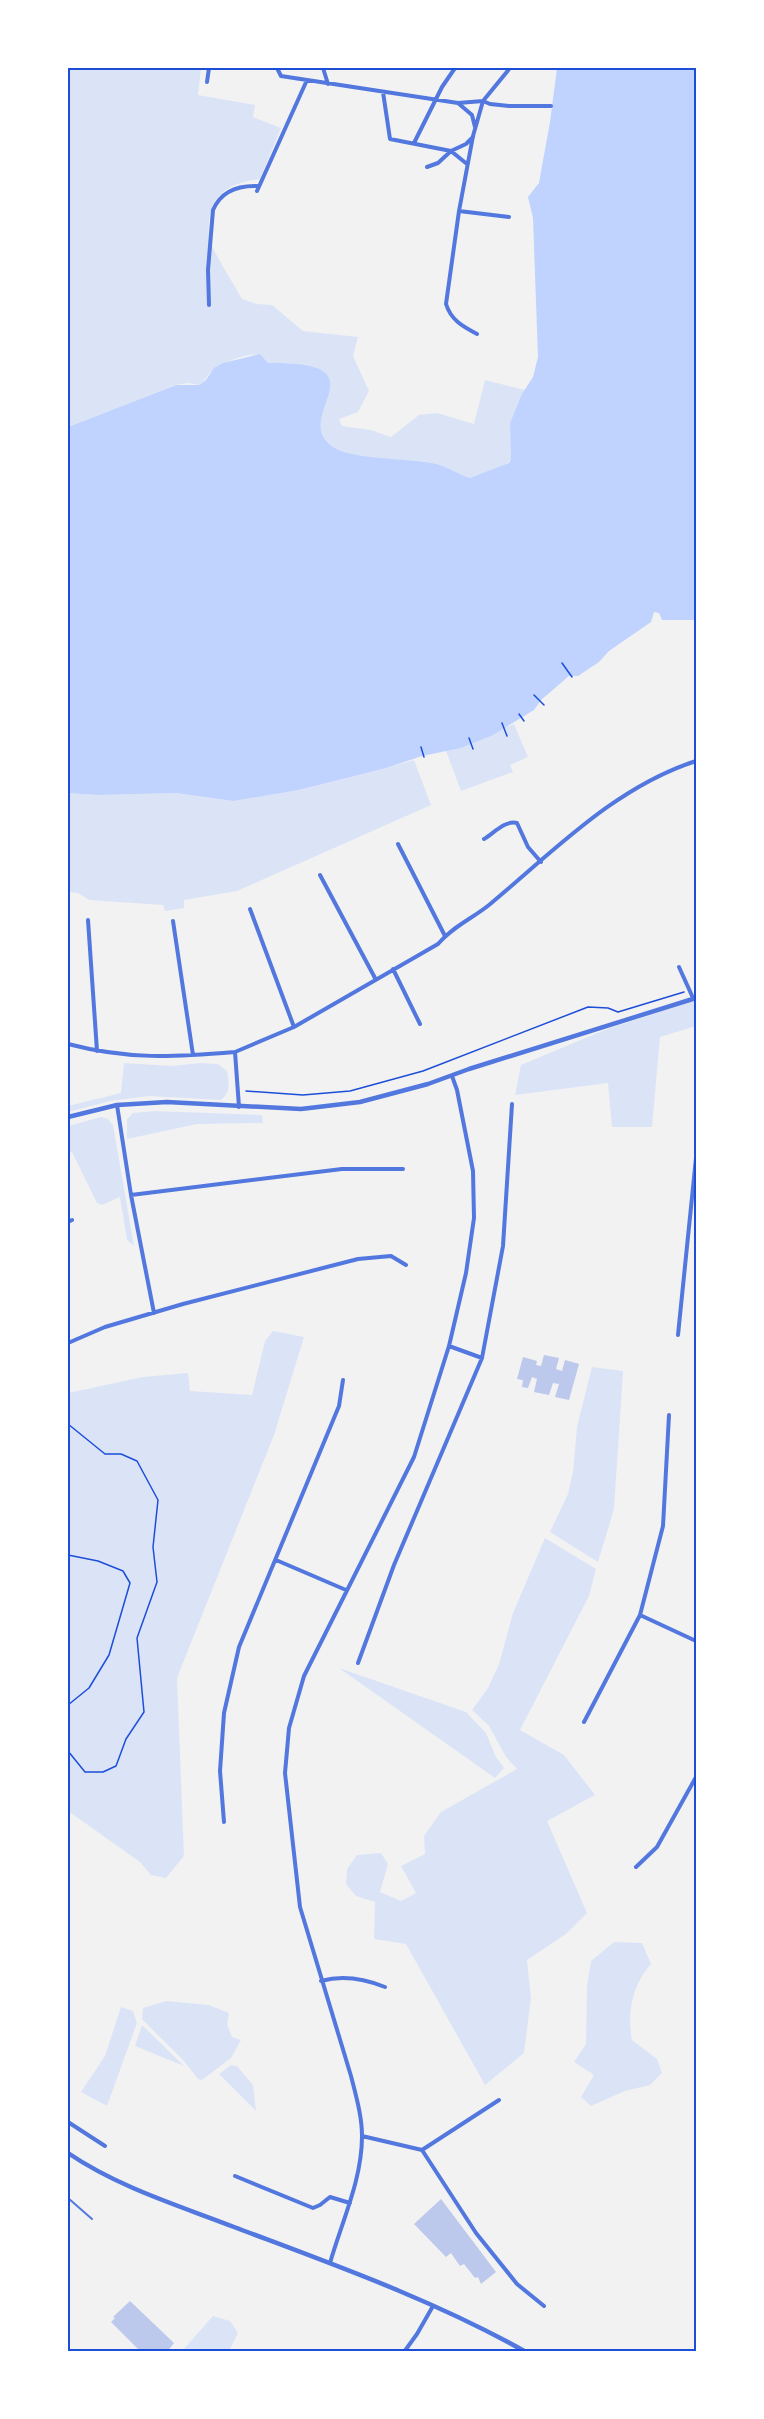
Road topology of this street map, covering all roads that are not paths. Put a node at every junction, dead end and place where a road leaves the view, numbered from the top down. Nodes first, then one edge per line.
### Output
1 (209, 68) edge
2 (277, 68) edge
3 (323, 68) edge
4 (455, 68) edge
5 (510, 68) edge
6 (307, 80) junction
7 (207, 82) dead end
8 (328, 84) junction
9 (383, 92) junction
10 (436, 100) junction
11 (483, 101) junction
12 (458, 103) junction
13 (551, 106) dead end
14 (476, 127) junction
15 (473, 136) junction
16 (414, 143) junction
17 (451, 152) junction
18 (467, 164) junction
19 (427, 167) dead end
20 (459, 211) junction
21 (509, 217) dead end
22 (209, 305) dead end
23 (477, 334) dead end
24 (696, 761) edge
25 (484, 839) dead end
26 (398, 843) dead end
27 (541, 862) junction
28 (320, 875) dead end
29 (250, 909) dead end
30 (88, 920) dead end
31 (173, 921) dead end
32 (445, 936) junction
33 (679, 967) dead end
34 (393, 969) junction
35 (375, 978) junction
36 (695, 998) edge
37 (420, 1023) dead end
38 (294, 1027) junction
39 (68, 1044) edge
40 (97, 1052) junction
41 (235, 1052) junction
42 (193, 1055) junction
43 (452, 1076) junction
44 (512, 1104) dead end
45 (117, 1105) junction
46 (239, 1107) junction
47 (68, 1117) edge
48 (696, 1158) edge
49 (403, 1169) dead end
50 (696, 1174) edge
51 (131, 1195) junction
52 (406, 1265) dead end
53 (154, 1313) junction
54 (678, 1335) dead end
55 (68, 1343) edge
56 (449, 1346) junction
57 (482, 1358) junction
58 (343, 1380) dead end
59 (669, 1414) dead end
60 (276, 1560) junction
61 (346, 1590) junction
62 (640, 1615) junction
63 (696, 1641) edge
64 (358, 1663) dead end
65 (584, 1722) dead end
66 (696, 1777) edge
67 (224, 1822) dead end
68 (636, 1867) dead end
69 (321, 1981) junction
70 (385, 1987) dead end
71 (499, 2100) dead end
72 (68, 2122) edge
73 (362, 2136) junction
74 (105, 2146) dead end
75 (422, 2150) junction
76 (68, 2154) edge
77 (235, 2176) dead end
78 (68, 2198) edge
79 (350, 2203) junction
80 (92, 2219) dead end
81 (330, 2263) junction
82 (433, 2306) junction
83 (544, 2306) dead end
84 (404, 2352) edge
85 (526, 2352) edge

1 - 7 street
2 - 6 street
3 - 8 street
4 - 10 street
5 - 11 street
6 - 8 street
6 - 22 street
8 - 9 street
9 - 10 street
9 - 16 street
10 - 12 street
10 - 16 street
11 - 12 street
11 - 13 street
11 - 14 street
12 - 14 street
14 - 15 street
15 - 17 street
15 - 18 street
16 - 17 street
17 - 18 street
17 - 19 street
18 - 20 street
20 - 21 street
20 - 23 street
24 - 27 street
25 - 27 street
26 - 32 street
27 - 32 street
28 - 35 street
29 - 38 street
30 - 40 street
31 - 42 street
32 - 34 street
33 - 36 street
34 - 35 street
34 - 37 street
35 - 38 street
36 - 43 street
38 - 41 street
39 - 40 street
40 - 42 street
41 - 42 street
41 - 46 street
43 - 46 street
43 - 56 street
44 - 57 street
45 - 46 street
45 - 47 street
45 - 51 street
48 - 50 street
49 - 51 street
50 - 54 street
51 - 53 street
52 - 53 street
53 - 55 street
56 - 57 street
56 - 61 street
57 - 64 street
58 - 60 street
59 - 62 street
60 - 61 street
60 - 67 street
61 - 69 street
62 - 63 street
62 - 65 street
66 - 68 street
69 - 70 street
69 - 73 street
71 - 75 street
72 - 74 street
73 - 75 street
73 - 79 street
75 - 83 street
76 - 81 street
77 - 79 street
78 - 80 lane
79 - 81 street
81 - 82 street
82 - 84 street
82 - 85 street

